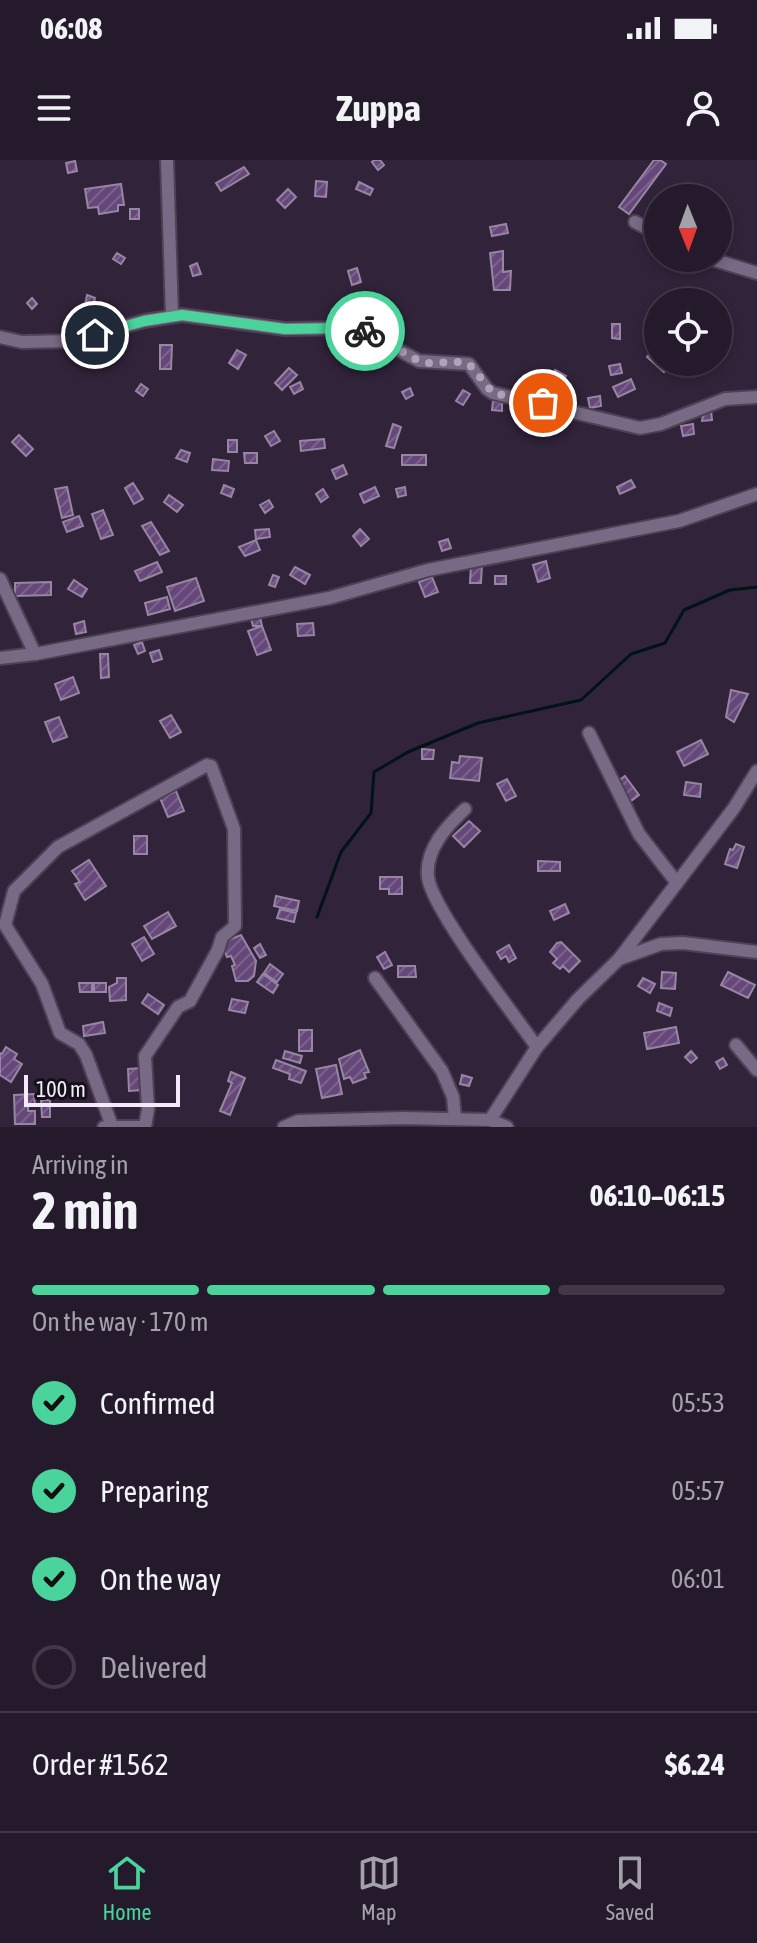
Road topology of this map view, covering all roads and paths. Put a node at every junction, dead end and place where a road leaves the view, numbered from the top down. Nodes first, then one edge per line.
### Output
1 (167, 160) edge
2 (635, 222) dead end
3 (644, 227) edge
4 (732, 265) edge
5 (757, 273) edge
6 (172, 316) junction
7 (0, 337) edge
8 (757, 397) edge
9 (757, 494) edge
10 (0, 579) edge
11 (35, 654) junction
12 (0, 658) edge
13 (589, 733) dead end
14 (757, 771) edge
15 (465, 809) dead end
16 (677, 883) junction
17 (757, 952) edge
18 (619, 959) junction
19 (375, 978) dead end
20 (736, 1045) dead end
21 (537, 1047) junction
22 (757, 1070) edge
23 (455, 1118) junction
24 (490, 1120) junction
25 (433, 1122) edge
26 (112, 1126) edge
27 (104, 1127) edge
28 (136, 1127) edge
29 (284, 1127) edge
30 (507, 1127) edge

1 - 6 street
2 - 3 street
4 - 5 street
6 - 7 street
6 - 8 street
9 - 11 street
10 - 11 street
11 - 12 street
13 - 16 street
14 - 16 street
15 - 21 street
16 - 18 street
17 - 18 street
18 - 21 street
19 - 23 street
20 - 22 street
21 - 24 street
23 - 24 street
23 - 25 street
24 - 30 street
25 - 29 street
26 - 27 street
26 - 28 street
26 - 28 street

